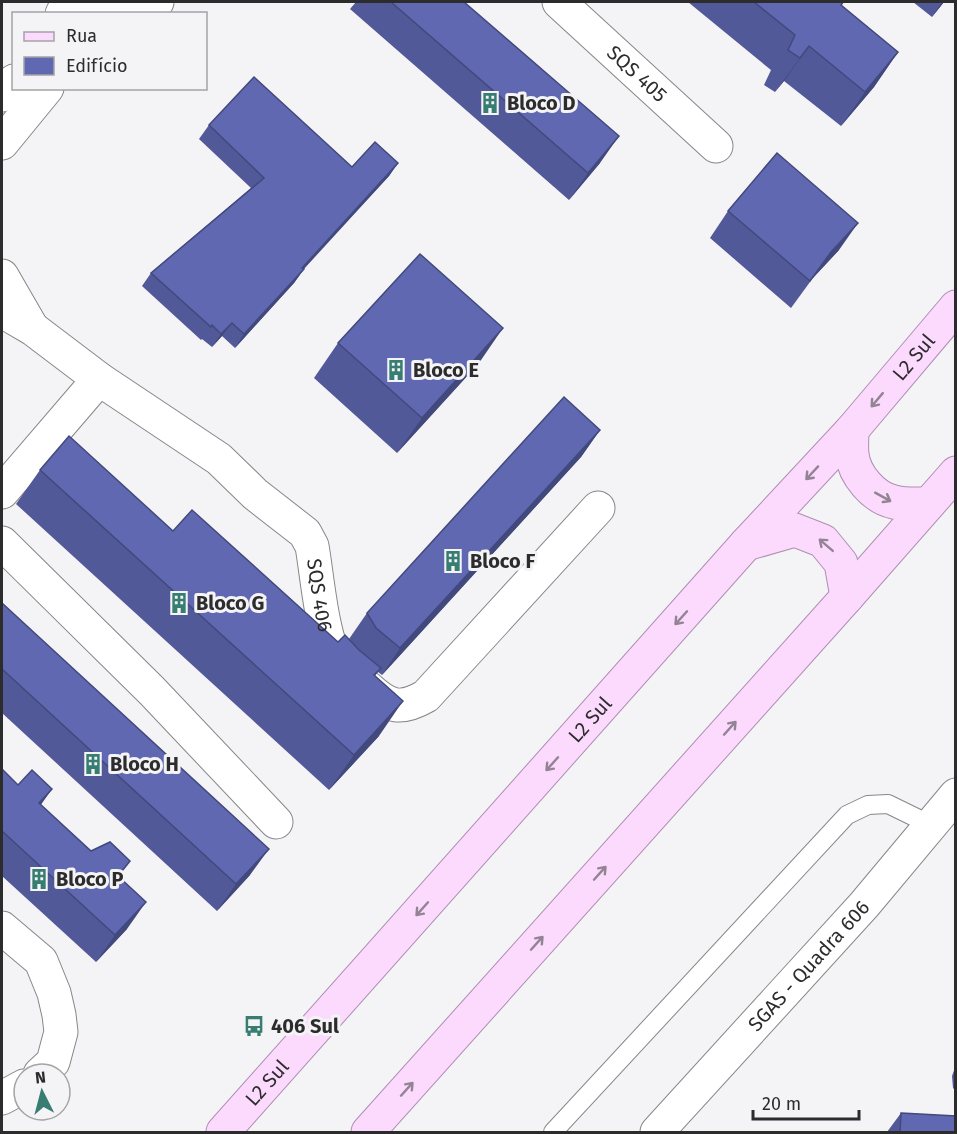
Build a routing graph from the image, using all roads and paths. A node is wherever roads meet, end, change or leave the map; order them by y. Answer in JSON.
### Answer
{"nodes":[{"id":1,"x":93,"y":2,"type":"edge"},
{"id":2,"x":157,"y":2,"type":"edge"},
{"id":3,"x":559,"y":2,"type":"edge"},
{"id":4,"x":113,"y":12,"type":"edge"},
{"id":5,"x":136,"y":12,"type":"edge"},
{"id":6,"x":12,"y":83,"type":"edge"},
{"id":7,"x":44,"y":90,"type":"edge"},
{"id":8,"x":2,"y":95,"type":"edge"},
{"id":9,"x":5,"y":130,"type":"edge"},
{"id":10,"x":716,"y":146,"type":"dead end"},
{"id":11,"x":2,"y":276,"type":"edge"},
{"id":12,"x":956,"y":307,"type":"edge"},
{"id":13,"x":2,"y":311,"type":"edge"},
{"id":14,"x":33,"y":329,"type":"junction"},
{"id":15,"x":99,"y":379,"type":"junction"},
{"id":16,"x":852,"y":430,"type":"junction"},
{"id":17,"x":956,"y":473,"type":"edge"},
{"id":18,"x":2,"y":492,"type":"edge"},
{"id":19,"x":928,"y":504,"type":"junction"},
{"id":20,"x":598,"y":508,"type":"dead end"},
{"id":21,"x":2,"y":543,"type":"edge"},
{"id":22,"x":746,"y":544,"type":"junction"},
{"id":23,"x":847,"y":597,"type":"junction"},
{"id":24,"x":956,"y":795,"type":"edge"},
{"id":25,"x":276,"y":822,"type":"dead end"},
{"id":26,"x":931,"y":825,"type":"junction"},
{"id":27,"x":2,"y":928,"type":"edge"},
{"id":28,"x":53,"y":1062,"type":"edge"},
{"id":29,"x":223,"y":1132,"type":"edge"},
{"id":30,"x":368,"y":1132,"type":"edge"},
{"id":31,"x":553,"y":1132,"type":"edge"},
{"id":32,"x":657,"y":1132,"type":"edge"}],
"edges":[{"from":1,"to":4,"type":"street"},
{"from":2,"to":5,"type":"street"},
{"from":3,"to":10,"type":"street","name":"SQS 405"},
{"from":6,"to":8,"type":"street"},
{"from":7,"to":9,"type":"street"},
{"from":11,"to":14,"type":"street","name":"SQS 406"},
{"from":12,"to":16,"type":"main road","name":"L2 Sul","one_way":true},
{"from":13,"to":14,"type":"street","name":"SQS 406"},
{"from":14,"to":15,"type":"street","name":"SQS 406"},
{"from":15,"to":18,"type":"street"},
{"from":15,"to":20,"type":"street","name":"SQS 406"},
{"from":16,"to":19,"type":"main road","one_way":true},
{"from":16,"to":22,"type":"main road","name":"L2 Sul","one_way":true},
{"from":17,"to":19,"type":"main road"},
{"from":19,"to":23,"type":"main road"},
{"from":21,"to":25,"type":"street"},
{"from":23,"to":22,"type":"main road","one_way":true},
{"from":22,"to":29,"type":"main road","name":"L2 Sul","one_way":true},
{"from":30,"to":23,"type":"main road","one_way":true},
{"from":24,"to":26,"type":"street","name":"SGAS - Quadra 606"},
{"from":26,"to":31,"type":"lane"},
{"from":26,"to":32,"type":"street","name":"SGAS - Quadra 606"},
{"from":27,"to":28,"type":"street"}]}
